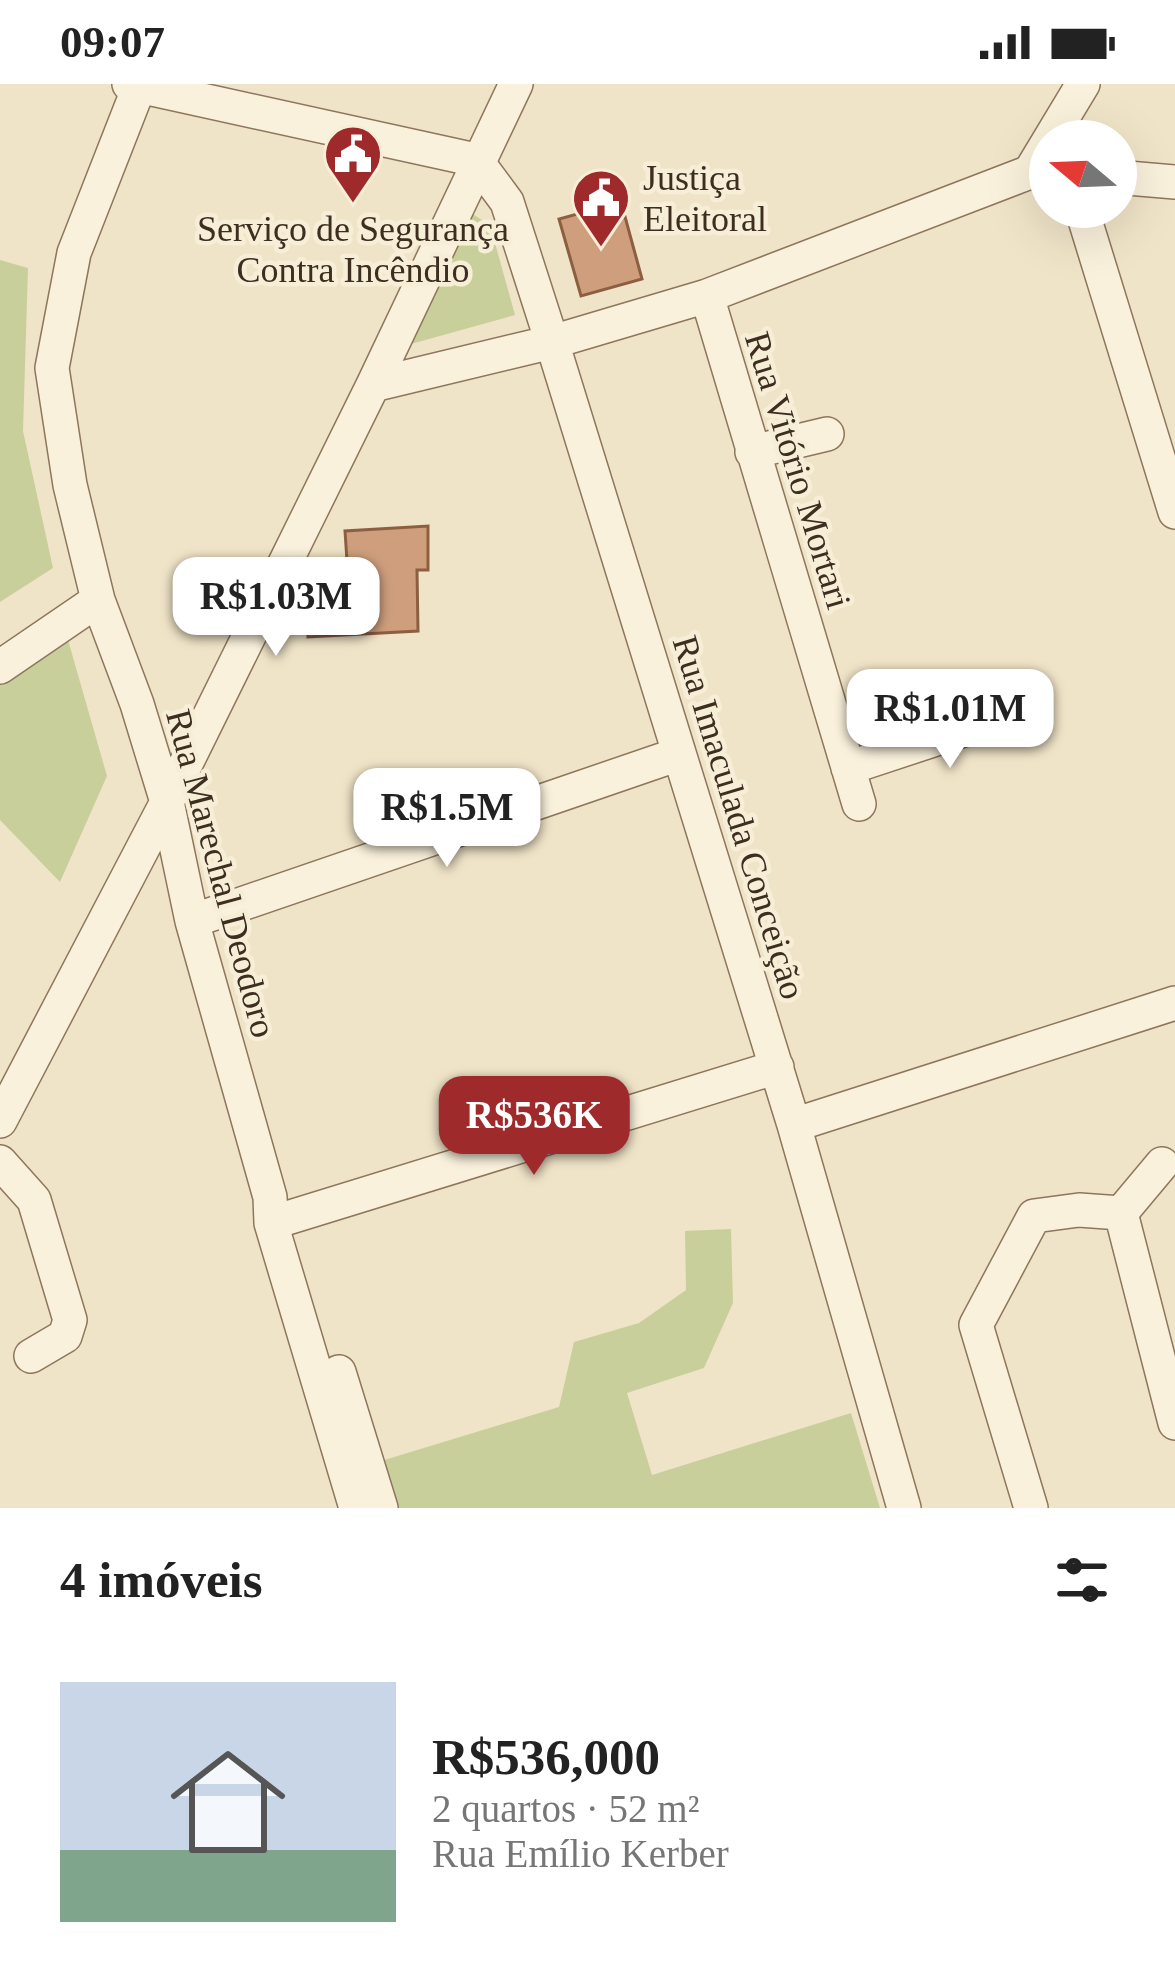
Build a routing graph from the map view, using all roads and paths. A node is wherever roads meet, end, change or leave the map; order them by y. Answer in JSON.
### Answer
{"nodes":[{"id":1,"x":516,"y":84,"type":"edge"},
{"id":2,"x":1083,"y":84,"type":"edge"},
{"id":3,"x":134,"y":85,"type":"edge"},
{"id":4,"x":1065,"y":120,"type":"edge"},
{"id":5,"x":476,"y":160,"type":"junction"},
{"id":6,"x":1029,"y":176,"type":"edge"},
{"id":7,"x":1137,"y":179,"type":"edge"},
{"id":8,"x":1175,"y":182,"type":"edge"},
{"id":9,"x":1087,"y":228,"type":"edge"},
{"id":10,"x":707,"y":296,"type":"junction"},
{"id":11,"x":552,"y":342,"type":"junction"},
{"id":12,"x":373,"y":385,"type":"junction"},
{"id":13,"x":827,"y":434,"type":"dead end"},
{"id":14,"x":752,"y":452,"type":"junction"},
{"id":15,"x":1175,"y":512,"type":"edge"},
{"id":16,"x":98,"y":600,"type":"junction"},
{"id":17,"x":0,"y":667,"type":"edge"},
{"id":18,"x":1030,"y":708,"type":"dead end"},
{"id":19,"x":680,"y":754,"type":"junction"},
{"id":20,"x":848,"y":767,"type":"junction"},
{"id":21,"x":167,"y":802,"type":"junction"},
{"id":22,"x":859,"y":804,"type":"dead end"},
{"id":23,"x":192,"y":921,"type":"junction"},
{"id":24,"x":1175,"y":1003,"type":"edge"},
{"id":25,"x":777,"y":1067,"type":"junction"},
{"id":26,"x":0,"y":1121,"type":"edge"},
{"id":27,"x":794,"y":1125,"type":"junction"},
{"id":28,"x":0,"y":1162,"type":"edge"},
{"id":29,"x":1162,"y":1164,"type":"dead end"},
{"id":30,"x":278,"y":1212,"type":"junction"},
{"id":31,"x":1121,"y":1213,"type":"junction"},
{"id":32,"x":32,"y":1356,"type":"dead end"},
{"id":33,"x":1175,"y":1423,"type":"edge"},
{"id":34,"x":356,"y":1508,"type":"edge"},
{"id":35,"x":381,"y":1508,"type":"edge"},
{"id":36,"x":904,"y":1508,"type":"edge"},
{"id":37,"x":1031,"y":1508,"type":"edge"}],
"edges":[{"from":1,"to":5,"type":"street"},
{"from":2,"to":4,"type":"street"},
{"from":3,"to":5,"type":"street"},
{"from":3,"to":16,"type":"street","name":"Rua Marechal Deodoro"},
{"from":5,"to":11,"type":"street","name":"Rua Imaculada Conceição"},
{"from":5,"to":12,"type":"street"},
{"from":6,"to":10,"type":"street"},
{"from":7,"to":8,"type":"street"},
{"from":9,"to":15,"type":"street"},
{"from":10,"to":11,"type":"street"},
{"from":10,"to":14,"type":"street","name":"Rua Vitório Mortari"},
{"from":11,"to":12,"type":"street"},
{"from":11,"to":19,"type":"street","name":"Rua Imaculada Conceição"},
{"from":12,"to":21,"type":"street"},
{"from":13,"to":14,"type":"street"},
{"from":14,"to":20,"type":"street","name":"Rua Vitório Mortari"},
{"from":16,"to":17,"type":"street"},
{"from":16,"to":21,"type":"street","name":"Rua Marechal Deodoro"},
{"from":18,"to":20,"type":"street"},
{"from":19,"to":23,"type":"street"},
{"from":19,"to":25,"type":"street","name":"Rua Imaculada Conceição"},
{"from":20,"to":22,"type":"street","name":"Rua Vitório Mortari"},
{"from":21,"to":23,"type":"street","name":"Rua Marechal Deodoro"},
{"from":21,"to":26,"type":"street"},
{"from":23,"to":30,"type":"street","name":"Rua Marechal Deodoro"},
{"from":24,"to":27,"type":"street"},
{"from":25,"to":27,"type":"street","name":"Rua Imaculada Conceição"},
{"from":25,"to":30,"type":"street"},
{"from":27,"to":36,"type":"street","name":"Rua Imaculada Conceição"},
{"from":28,"to":32,"type":"street"},
{"from":29,"to":31,"type":"street"},
{"from":30,"to":34,"type":"street","name":"Rua Marechal Deodoro"},
{"from":30,"to":35,"type":"street","name":"Rua Marechal Deodoro"},
{"from":31,"to":33,"type":"street"},
{"from":31,"to":37,"type":"street"}]}
